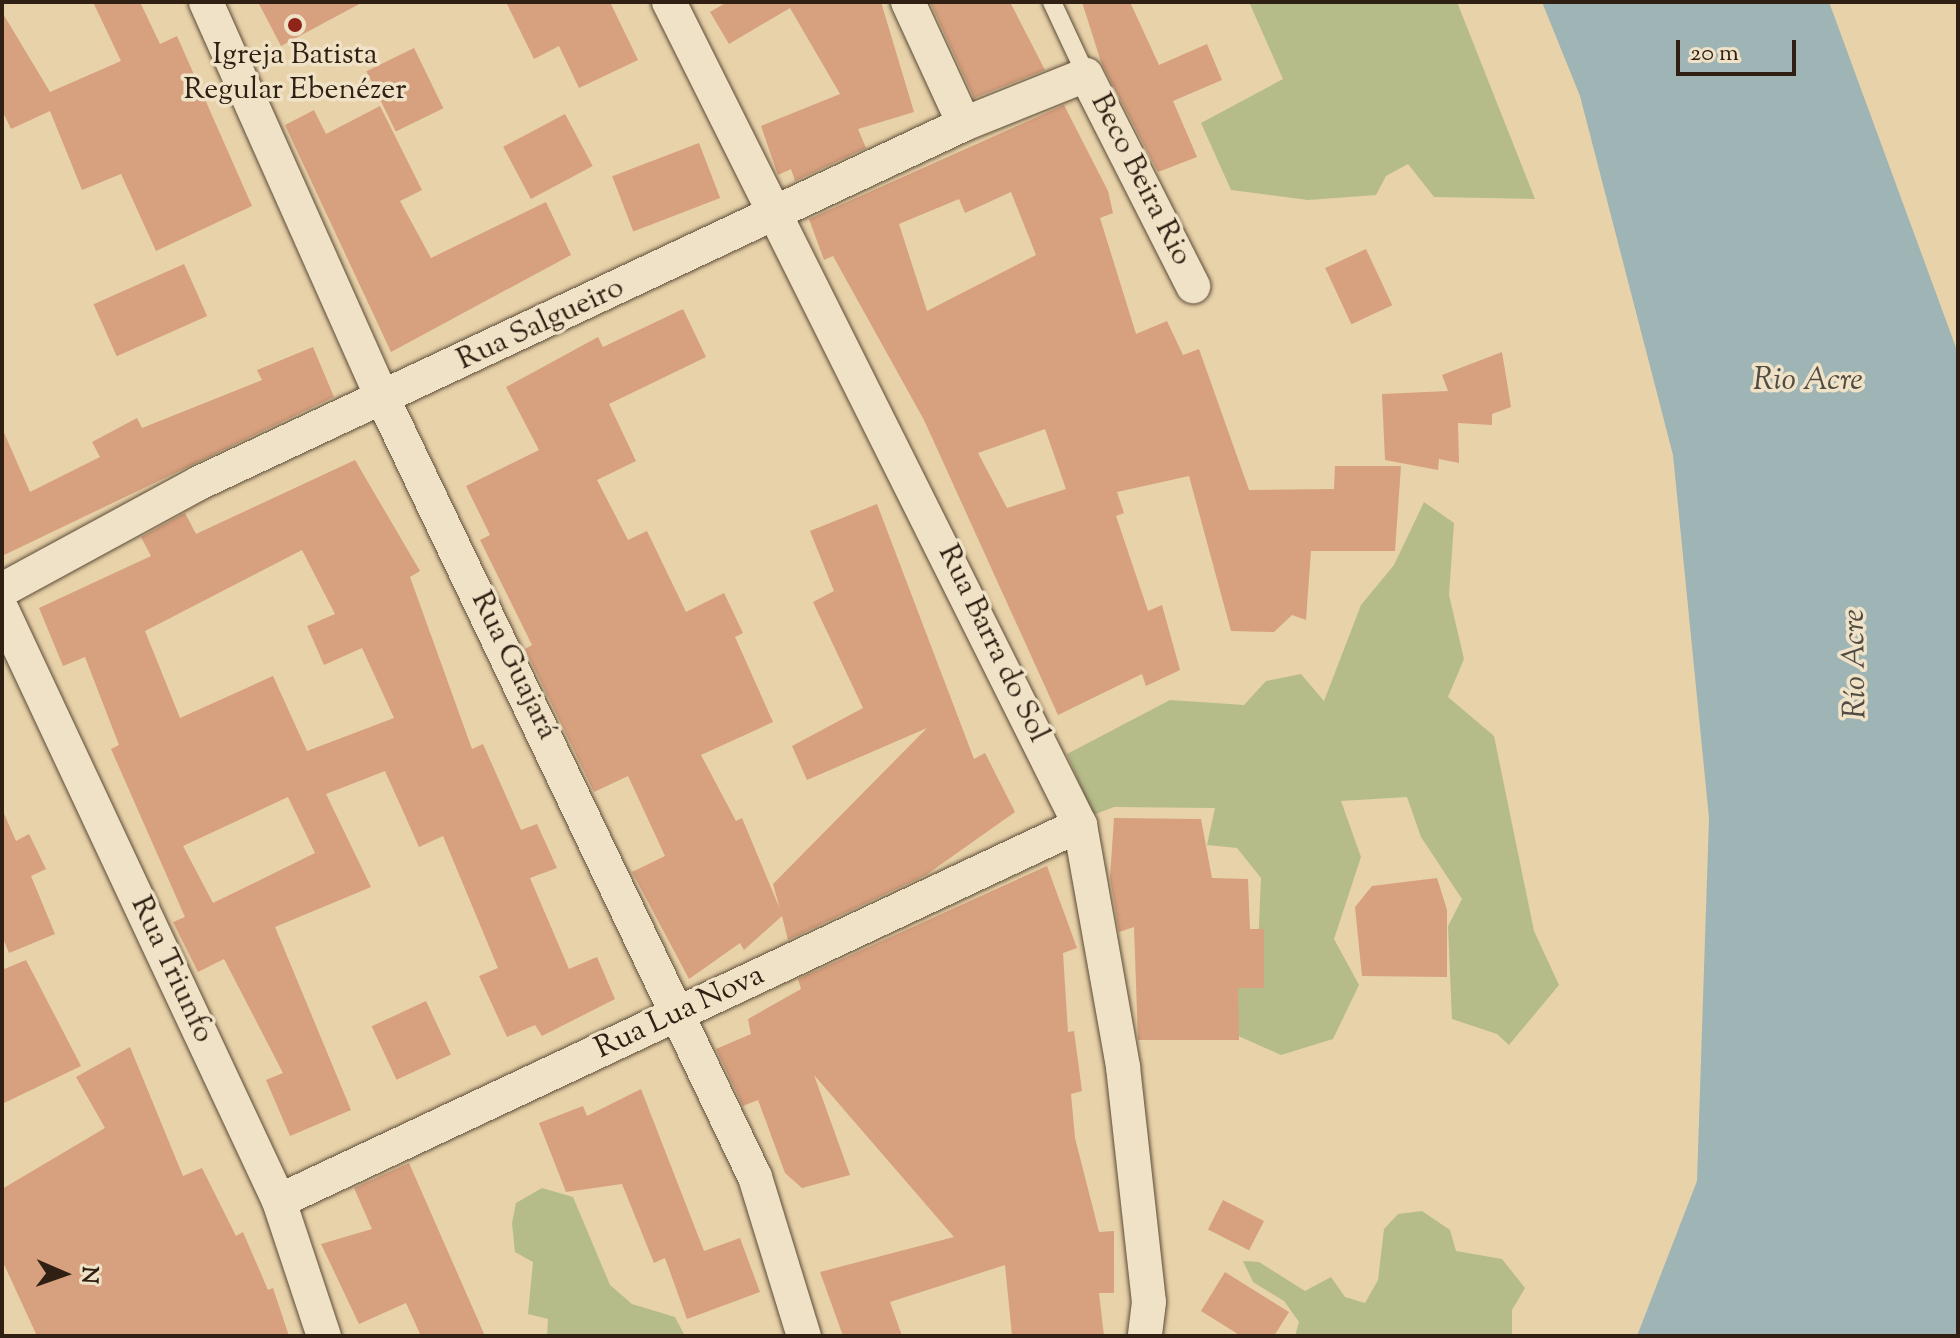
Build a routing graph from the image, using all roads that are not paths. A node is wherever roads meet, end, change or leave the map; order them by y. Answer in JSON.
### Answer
{"nodes":[{"id":1,"x":206,"y":2,"type":"edge"},
{"id":2,"x":669,"y":2,"type":"edge"},
{"id":3,"x":908,"y":2,"type":"edge"},
{"id":4,"x":1052,"y":2,"type":"edge"},
{"id":5,"x":1086,"y":75,"type":"junction"},
{"id":6,"x":964,"y":124,"type":"junction"},
{"id":7,"x":772,"y":217,"type":"junction"},
{"id":8,"x":1193,"y":286,"type":"dead end"},
{"id":9,"x":383,"y":399,"type":"junction"},
{"id":10,"x":2,"y":590,"type":"edge"},
{"id":11,"x":2,"y":610,"type":"edge"},
{"id":12,"x":1080,"y":825,"type":"junction"},
{"id":13,"x":681,"y":1013,"type":"junction"},
{"id":14,"x":279,"y":1201,"type":"junction"},
{"id":15,"x":324,"y":1336,"type":"edge"},
{"id":16,"x":804,"y":1336,"type":"edge"},
{"id":17,"x":1145,"y":1336,"type":"edge"}],
"edges":[{"from":1,"to":9,"type":"street","name":"Rua Guajará"},
{"from":2,"to":7,"type":"street","name":"Rua Barra do Sol"},
{"from":3,"to":6,"type":"street"},
{"from":4,"to":5,"type":"lane"},
{"from":5,"to":6,"type":"street","name":"Rua Salgueiro"},
{"from":5,"to":8,"type":"street","name":"Beco Beira Rio"},
{"from":6,"to":7,"type":"street","name":"Rua Salgueiro"},
{"from":7,"to":9,"type":"street","name":"Rua Salgueiro"},
{"from":7,"to":12,"type":"street","name":"Rua Barra do Sol"},
{"from":9,"to":10,"type":"street","name":"Rua Salgueiro"},
{"from":9,"to":13,"type":"street","name":"Rua Guajará"},
{"from":11,"to":14,"type":"street","name":"Rua Triunfo"},
{"from":12,"to":13,"type":"street","name":"Rua Lua Nova"},
{"from":12,"to":17,"type":"street","name":"Rua Barra do Sol"},
{"from":13,"to":14,"type":"street","name":"Rua Lua Nova"},
{"from":13,"to":16,"type":"street","name":"Rua Guajará"},
{"from":14,"to":15,"type":"street","name":"Rua Triunfo"}]}
